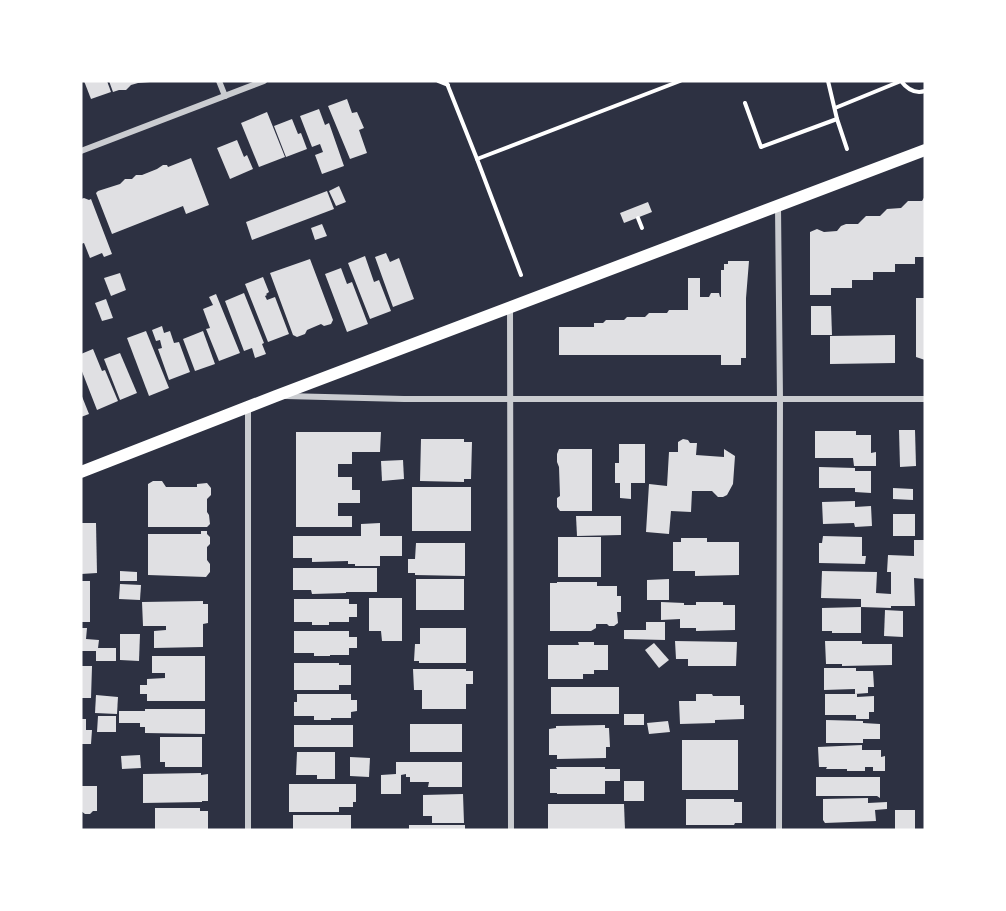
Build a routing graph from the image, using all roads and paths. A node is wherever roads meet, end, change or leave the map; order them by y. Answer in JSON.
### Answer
{"nodes":[{"id":1,"x":219,"y":81,"type":"edge"},
{"id":2,"x":264,"y":81,"type":"edge"},
{"id":3,"x":438,"y":81,"type":"edge"},
{"id":4,"x":680,"y":81,"type":"edge"},
{"id":5,"x":828,"y":81,"type":"edge"},
{"id":6,"x":901,"y":81,"type":"edge"},
{"id":7,"x":447,"y":83,"type":"edge"},
{"id":8,"x":925,"y":91,"type":"edge"},
{"id":9,"x":225,"y":96,"type":"junction"},
{"id":10,"x":745,"y":103,"type":"dead end"},
{"id":11,"x":835,"y":108,"type":"junction"},
{"id":12,"x":837,"y":119,"type":"junction"},
{"id":13,"x":847,"y":149,"type":"dead end"},
{"id":14,"x":925,"y":150,"type":"edge"},
{"id":15,"x":81,"y":151,"type":"edge"},
{"id":16,"x":477,"y":159,"type":"junction"},
{"id":17,"x":778,"y":205,"type":"junction"},
{"id":18,"x":638,"y":218,"type":"dead end"},
{"id":19,"x":642,"y":228,"type":"dead end"},
{"id":20,"x":521,"y":275,"type":"dead end"},
{"id":21,"x":510,"y":306,"type":"junction"},
{"id":22,"x":276,"y":396,"type":"junction"},
{"id":23,"x":510,"y":399,"type":"junction"},
{"id":24,"x":780,"y":399,"type":"junction"},
{"id":25,"x":925,"y":399,"type":"edge"},
{"id":26,"x":248,"y":407,"type":"junction"},
{"id":27,"x":81,"y":472,"type":"edge"},
{"id":28,"x":248,"y":830,"type":"edge"},
{"id":29,"x":511,"y":830,"type":"edge"},
{"id":30,"x":779,"y":830,"type":"edge"}],
"edges":[{"from":1,"to":9,"type":"street"},
{"from":2,"to":9,"type":"street"},
{"from":3,"to":7,"type":"path"},
{"from":4,"to":16,"type":"path"},
{"from":5,"to":11,"type":"path"},
{"from":6,"to":8,"type":"path"},
{"from":6,"to":11,"type":"path"},
{"from":7,"to":16,"type":"path"},
{"from":9,"to":15,"type":"street"},
{"from":10,"to":12,"type":"path"},
{"from":11,"to":12,"type":"path"},
{"from":12,"to":13,"type":"path"},
{"from":14,"to":17,"type":"main road"},
{"from":16,"to":20,"type":"path"},
{"from":17,"to":21,"type":"main road"},
{"from":17,"to":24,"type":"street"},
{"from":18,"to":19,"type":"path"},
{"from":21,"to":22,"type":"main road"},
{"from":21,"to":23,"type":"street"},
{"from":22,"to":23,"type":"street"},
{"from":22,"to":26,"type":"main road"},
{"from":23,"to":24,"type":"street"},
{"from":23,"to":29,"type":"street"},
{"from":24,"to":25,"type":"street"},
{"from":24,"to":30,"type":"street"},
{"from":26,"to":27,"type":"main road"},
{"from":26,"to":28,"type":"street"}]}
